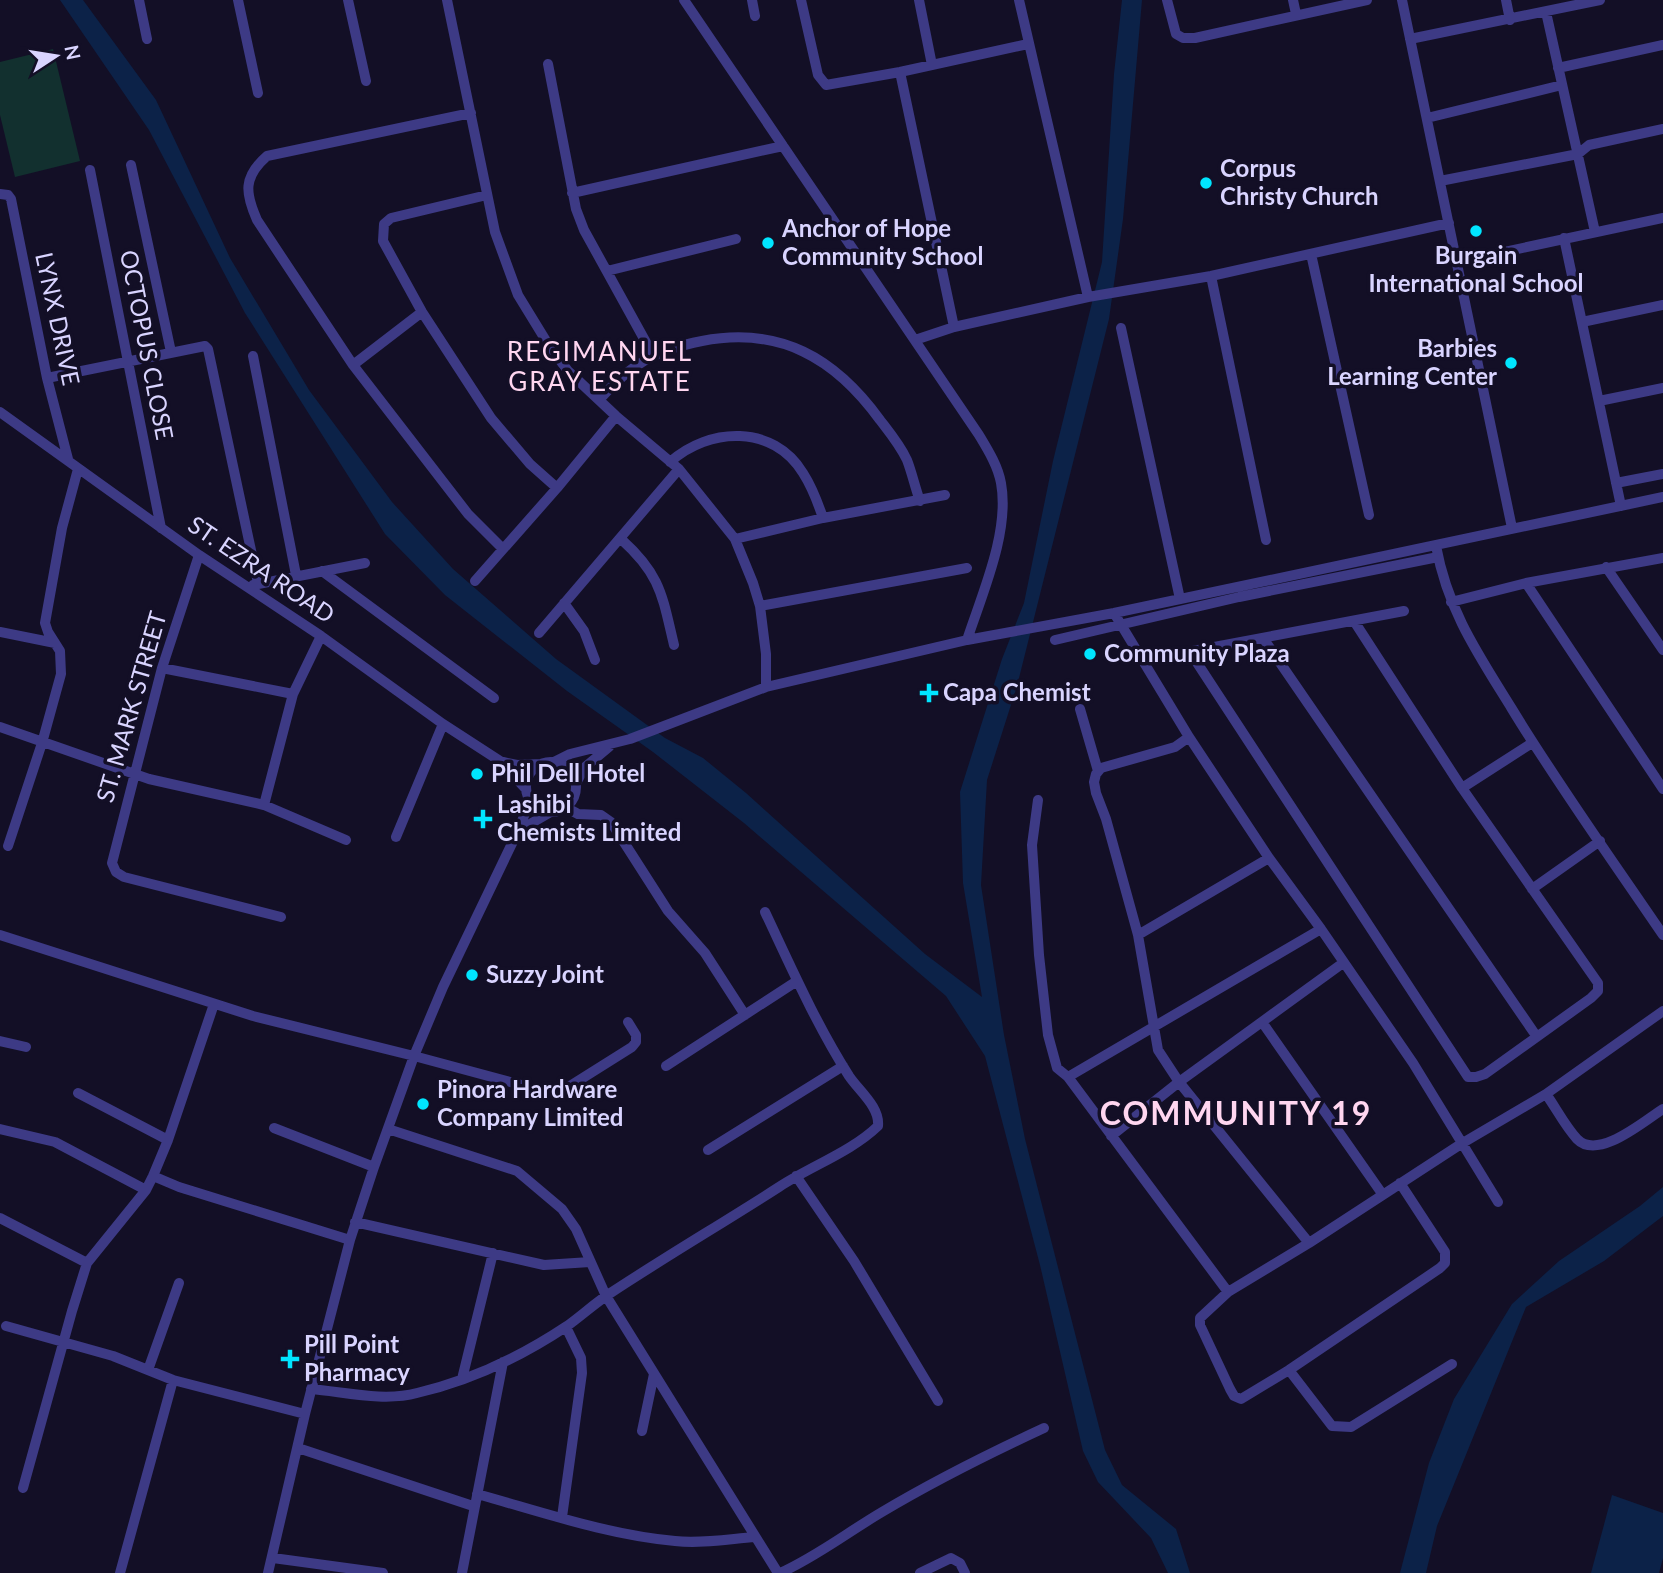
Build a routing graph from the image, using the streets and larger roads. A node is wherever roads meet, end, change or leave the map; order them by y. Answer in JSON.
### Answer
{"nodes":[{"id":1,"x":139,"y":0,"type":"edge"},
{"id":2,"x":239,"y":0,"type":"edge"},
{"id":3,"x":348,"y":0,"type":"edge"},
{"id":4,"x":447,"y":0,"type":"edge"},
{"id":5,"x":684,"y":0,"type":"edge"},
{"id":6,"x":752,"y":0,"type":"edge"},
{"id":7,"x":801,"y":0,"type":"edge"},
{"id":8,"x":919,"y":0,"type":"edge"},
{"id":9,"x":1019,"y":0,"type":"edge"},
{"id":10,"x":1167,"y":0,"type":"edge"},
{"id":11,"x":1293,"y":0,"type":"edge"},
{"id":12,"x":1367,"y":0,"type":"edge"},
{"id":13,"x":1402,"y":0,"type":"edge"},
{"id":14,"x":1506,"y":0,"type":"edge"},
{"id":15,"x":1600,"y":0,"type":"edge"},
{"id":16,"x":1546,"y":12,"type":"junction"},
{"id":17,"x":1296,"y":15,"type":"junction"},
{"id":18,"x":755,"y":16,"type":"dead end"},
{"id":19,"x":1510,"y":20,"type":"junction"},
{"id":20,"x":147,"y":38,"type":"dead end"},
{"id":21,"x":1410,"y":39,"type":"junction"},
{"id":22,"x":1028,"y":44,"type":"junction"},
{"id":23,"x":1663,"y":45,"type":"edge"},
{"id":24,"x":548,"y":64,"type":"dead end"},
{"id":25,"x":932,"y":65,"type":"junction"},
{"id":26,"x":1558,"y":68,"type":"junction"},
{"id":27,"x":900,"y":72,"type":"junction"},
{"id":28,"x":366,"y":80,"type":"dead end"},
{"id":29,"x":1562,"y":85,"type":"junction"},
{"id":30,"x":258,"y":93,"type":"dead end"},
{"id":31,"x":471,"y":113,"type":"junction"},
{"id":32,"x":1427,"y":118,"type":"junction"},
{"id":33,"x":1663,"y":129,"type":"edge"},
{"id":34,"x":783,"y":146,"type":"junction"},
{"id":35,"x":1578,"y":154,"type":"junction"},
{"id":36,"x":131,"y":165,"type":"dead end"},
{"id":37,"x":90,"y":170,"type":"dead end"},
{"id":38,"x":1440,"y":181,"type":"junction"},
{"id":39,"x":572,"y":192,"type":"junction"},
{"id":40,"x":0,"y":194,"type":"edge"},
{"id":41,"x":487,"y":195,"type":"junction"},
{"id":42,"x":1663,"y":218,"type":"edge"},
{"id":43,"x":1449,"y":223,"type":"junction"},
{"id":44,"x":1595,"y":232,"type":"junction"},
{"id":45,"x":1564,"y":238,"type":"junction"},
{"id":46,"x":736,"y":239,"type":"dead end"},
{"id":47,"x":1311,"y":254,"type":"junction"},
{"id":48,"x":1457,"y":262,"type":"junction"},
{"id":49,"x":607,"y":271,"type":"junction"},
{"id":50,"x":1211,"y":276,"type":"junction"},
{"id":51,"x":1089,"y":297,"type":"junction"},
{"id":52,"x":1663,"y":304,"type":"edge"},
{"id":53,"x":422,"y":312,"type":"junction"},
{"id":54,"x":1582,"y":322,"type":"junction"},
{"id":55,"x":954,"y":327,"type":"junction"},
{"id":56,"x":1121,"y":328,"type":"dead end"},
{"id":57,"x":915,"y":340,"type":"junction"},
{"id":58,"x":171,"y":352,"type":"junction"},
{"id":59,"x":653,"y":355,"type":"junction"},
{"id":60,"x":253,"y":356,"type":"dead end"},
{"id":61,"x":128,"y":361,"type":"junction"},
{"id":62,"x":353,"y":365,"type":"junction"},
{"id":63,"x":47,"y":378,"type":"junction"},
{"id":64,"x":1663,"y":388,"type":"edge"},
{"id":65,"x":599,"y":400,"type":"junction"},
{"id":66,"x":1598,"y":401,"type":"junction"},
{"id":67,"x":1,"y":415,"type":"edge"},
{"id":68,"x":616,"y":416,"type":"junction"},
{"id":69,"x":68,"y":459,"type":"junction"},
{"id":70,"x":674,"y":466,"type":"junction"},
{"id":71,"x":78,"y":469,"type":"junction"},
{"id":72,"x":1663,"y":474,"type":"edge"},
{"id":73,"x":1616,"y":483,"type":"junction"},
{"id":74,"x":557,"y":488,"type":"junction"},
{"id":75,"x":945,"y":495,"type":"dead end"},
{"id":76,"x":1663,"y":496,"type":"edge"},
{"id":77,"x":920,"y":501,"type":"junction"},
{"id":78,"x":1621,"y":506,"type":"junction"},
{"id":79,"x":1369,"y":515,"type":"dead end"},
{"id":80,"x":823,"y":518,"type":"junction"},
{"id":81,"x":161,"y":528,"type":"junction"},
{"id":82,"x":1513,"y":528,"type":"junction"},
{"id":83,"x":621,"y":539,"type":"junction"},
{"id":84,"x":735,"y":539,"type":"junction"},
{"id":85,"x":1266,"y":540,"type":"dead end"},
{"id":86,"x":503,"y":549,"type":"junction"},
{"id":87,"x":1437,"y":551,"type":"junction"},
{"id":88,"x":199,"y":555,"type":"junction"},
{"id":89,"x":1663,"y":558,"type":"edge"},
{"id":90,"x":365,"y":563,"type":"dead end"},
{"id":91,"x":1606,"y":567,"type":"junction"},
{"id":92,"x":967,"y":568,"type":"dead end"},
{"id":93,"x":322,"y":571,"type":"junction"},
{"id":94,"x":296,"y":575,"type":"junction"},
{"id":95,"x":475,"y":581,"type":"dead end"},
{"id":96,"x":1526,"y":583,"type":"junction"},
{"id":97,"x":253,"y":585,"type":"junction"},
{"id":98,"x":1180,"y":599,"type":"junction"},
{"id":99,"x":564,"y":603,"type":"junction"},
{"id":100,"x":1451,"y":603,"type":"junction"},
{"id":101,"x":760,"y":606,"type":"junction"},
{"id":102,"x":1404,"y":611,"type":"dead end"},
{"id":103,"x":1114,"y":613,"type":"junction"},
{"id":104,"x":1354,"y":621,"type":"junction"},
{"id":105,"x":1121,"y":625,"type":"junction"},
{"id":106,"x":0,"y":632,"type":"edge"},
{"id":107,"x":539,"y":633,"type":"dead end"},
{"id":108,"x":321,"y":636,"type":"junction"},
{"id":109,"x":1263,"y":638,"type":"junction"},
{"id":110,"x":967,"y":640,"type":"junction"},
{"id":111,"x":1055,"y":640,"type":"dead end"},
{"id":112,"x":55,"y":643,"type":"junction"},
{"id":113,"x":674,"y":645,"type":"dead end"},
{"id":114,"x":1663,"y":650,"type":"edge"},
{"id":115,"x":1190,"y":652,"type":"junction"},
{"id":116,"x":1161,"y":657,"type":"dead end"},
{"id":117,"x":595,"y":660,"type":"dead end"},
{"id":118,"x":162,"y":667,"type":"junction"},
{"id":119,"x":766,"y":687,"type":"junction"},
{"id":120,"x":293,"y":694,"type":"junction"},
{"id":121,"x":494,"y":698,"type":"dead end"},
{"id":122,"x":1080,"y":709,"type":"dead end"},
{"id":123,"x":443,"y":724,"type":"junction"},
{"id":124,"x":0,"y":727,"type":"edge"},
{"id":125,"x":1189,"y":737,"type":"junction"},
{"id":126,"x":42,"y":743,"type":"junction"},
{"id":127,"x":1532,"y":743,"type":"junction"},
{"id":128,"x":611,"y":745,"type":"junction"},
{"id":129,"x":500,"y":761,"type":"junction"},
{"id":130,"x":554,"y":762,"type":"junction"},
{"id":131,"x":541,"y":764,"type":"junction"},
{"id":132,"x":1098,"y":771,"type":"junction"},
{"id":133,"x":133,"y":774,"type":"junction"},
{"id":134,"x":576,"y":783,"type":"junction"},
{"id":135,"x":1462,"y":788,"type":"junction"},
{"id":136,"x":526,"y":789,"type":"junction"},
{"id":137,"x":1663,"y":789,"type":"edge"},
{"id":138,"x":1038,"y":800,"type":"dead end"},
{"id":139,"x":530,"y":801,"type":"junction"},
{"id":140,"x":264,"y":805,"type":"junction"},
{"id":141,"x":567,"y":808,"type":"junction"},
{"id":142,"x":549,"y":813,"type":"junction"},
{"id":143,"x":519,"y":831,"type":"junction"},
{"id":144,"x":396,"y":837,"type":"dead end"},
{"id":145,"x":346,"y":840,"type":"dead end"},
{"id":146,"x":1600,"y":841,"type":"junction"},
{"id":147,"x":8,"y":846,"type":"dead end"},
{"id":148,"x":1269,"y":858,"type":"junction"},
{"id":149,"x":1532,"y":889,"type":"junction"},
{"id":150,"x":765,"y":912,"type":"dead end"},
{"id":151,"x":281,"y":918,"type":"dead end"},
{"id":152,"x":1321,"y":929,"type":"junction"},
{"id":153,"x":0,"y":934,"type":"edge"},
{"id":154,"x":1138,"y":935,"type":"junction"},
{"id":155,"x":1663,"y":935,"type":"edge"},
{"id":156,"x":1343,"y":963,"type":"junction"},
{"id":157,"x":797,"y":981,"type":"junction"},
{"id":158,"x":214,"y":1004,"type":"junction"},
{"id":159,"x":1663,"y":1011,"type":"edge"},
{"id":160,"x":745,"y":1015,"type":"junction"},
{"id":161,"x":628,"y":1022,"type":"dead end"},
{"id":162,"x":1262,"y":1022,"type":"junction"},
{"id":163,"x":1155,"y":1025,"type":"junction"},
{"id":164,"x":1537,"y":1037,"type":"junction"},
{"id":165,"x":0,"y":1041,"type":"edge"},
{"id":166,"x":26,"y":1047,"type":"dead end"},
{"id":167,"x":414,"y":1056,"type":"junction"},
{"id":168,"x":666,"y":1066,"type":"dead end"},
{"id":169,"x":842,"y":1066,"type":"junction"},
{"id":170,"x":1068,"y":1077,"type":"junction"},
{"id":171,"x":1179,"y":1082,"type":"junction"},
{"id":172,"x":78,"y":1093,"type":"dead end"},
{"id":173,"x":1546,"y":1094,"type":"junction"},
{"id":174,"x":1663,"y":1109,"type":"edge"},
{"id":175,"x":274,"y":1128,"type":"dead end"},
{"id":176,"x":0,"y":1129,"type":"edge"},
{"id":177,"x":388,"y":1129,"type":"junction"},
{"id":178,"x":1111,"y":1136,"type":"junction"},
{"id":179,"x":168,"y":1140,"type":"junction"},
{"id":180,"x":1461,"y":1144,"type":"junction"},
{"id":181,"x":708,"y":1150,"type":"dead end"},
{"id":182,"x":374,"y":1167,"type":"junction"},
{"id":183,"x":153,"y":1176,"type":"junction"},
{"id":184,"x":796,"y":1176,"type":"junction"},
{"id":185,"x":1399,"y":1183,"type":"junction"},
{"id":186,"x":146,"y":1190,"type":"junction"},
{"id":187,"x":1383,"y":1195,"type":"junction"},
{"id":188,"x":1498,"y":1202,"type":"dead end"},
{"id":189,"x":0,"y":1218,"type":"edge"},
{"id":190,"x":355,"y":1222,"type":"junction"},
{"id":191,"x":350,"y":1240,"type":"junction"},
{"id":192,"x":1309,"y":1243,"type":"junction"},
{"id":193,"x":493,"y":1253,"type":"junction"},
{"id":194,"x":590,"y":1262,"type":"junction"},
{"id":195,"x":88,"y":1263,"type":"junction"},
{"id":196,"x":179,"y":1283,"type":"dead end"},
{"id":197,"x":1228,"y":1292,"type":"junction"},
{"id":198,"x":606,"y":1296,"type":"junction"},
{"id":199,"x":6,"y":1326,"type":"dead end"},
{"id":200,"x":566,"y":1327,"type":"junction"},
{"id":201,"x":64,"y":1341,"type":"junction"},
{"id":202,"x":503,"y":1362,"type":"junction"},
{"id":203,"x":1452,"y":1364,"type":"dead end"},
{"id":204,"x":148,"y":1370,"type":"junction"},
{"id":205,"x":1289,"y":1370,"type":"junction"},
{"id":206,"x":654,"y":1374,"type":"junction"},
{"id":207,"x":462,"y":1379,"type":"junction"},
{"id":208,"x":173,"y":1380,"type":"junction"},
{"id":209,"x":312,"y":1389,"type":"junction"},
{"id":210,"x":939,"y":1401,"type":"dead end"},
{"id":211,"x":305,"y":1414,"type":"junction"},
{"id":212,"x":1044,"y":1428,"type":"dead end"},
{"id":213,"x":642,"y":1431,"type":"dead end"},
{"id":214,"x":298,"y":1448,"type":"junction"},
{"id":215,"x":23,"y":1488,"type":"dead end"},
{"id":216,"x":477,"y":1494,"type":"junction"},
{"id":217,"x":473,"y":1506,"type":"junction"},
{"id":218,"x":562,"y":1517,"type":"junction"},
{"id":219,"x":755,"y":1537,"type":"junction"},
{"id":220,"x":272,"y":1558,"type":"junction"},
{"id":221,"x":120,"y":1573,"type":"edge"},
{"id":222,"x":268,"y":1573,"type":"edge"},
{"id":223,"x":383,"y":1573,"type":"edge"},
{"id":224,"x":462,"y":1573,"type":"edge"},
{"id":225,"x":779,"y":1573,"type":"edge"},
{"id":226,"x":920,"y":1573,"type":"edge"},
{"id":227,"x":965,"y":1573,"type":"edge"}],
"edges":[{"from":1,"to":20,"type":"street"},
{"from":2,"to":30,"type":"street"},
{"from":3,"to":28,"type":"street"},
{"from":4,"to":31,"type":"street"},
{"from":5,"to":34,"type":"street"},
{"from":6,"to":18,"type":"street"},
{"from":7,"to":27,"type":"street"},
{"from":8,"to":25,"type":"street"},
{"from":9,"to":22,"type":"street"},
{"from":10,"to":17,"type":"street"},
{"from":11,"to":17,"type":"street"},
{"from":12,"to":17,"type":"street"},
{"from":13,"to":21,"type":"street"},
{"from":14,"to":19,"type":"street"},
{"from":15,"to":16,"type":"street"},
{"from":16,"to":19,"type":"street"},
{"from":16,"to":26,"type":"street"},
{"from":19,"to":21,"type":"street"},
{"from":21,"to":32,"type":"street"},
{"from":22,"to":25,"type":"street"},
{"from":22,"to":51,"type":"street"},
{"from":23,"to":26,"type":"street"},
{"from":24,"to":39,"type":"street"},
{"from":25,"to":27,"type":"street"},
{"from":26,"to":29,"type":"street"},
{"from":27,"to":55,"type":"street"},
{"from":29,"to":32,"type":"street"},
{"from":29,"to":35,"type":"street"},
{"from":31,"to":41,"type":"street"},
{"from":31,"to":62,"type":"street"},
{"from":32,"to":38,"type":"street"},
{"from":33,"to":35,"type":"street"},
{"from":34,"to":39,"type":"street"},
{"from":34,"to":57,"type":"street"},
{"from":35,"to":38,"type":"street"},
{"from":35,"to":44,"type":"street"},
{"from":36,"to":58,"type":"street"},
{"from":37,"to":61,"type":"street","name":"OCTOPUS CLOSE"},
{"from":38,"to":43,"type":"street"},
{"from":39,"to":49,"type":"street"},
{"from":40,"to":63,"type":"street","name":"LYNX DRIVE"},
{"from":41,"to":53,"type":"street"},
{"from":41,"to":65,"type":"street"},
{"from":42,"to":44,"type":"street"},
{"from":43,"to":47,"type":"street"},
{"from":43,"to":48,"type":"street"},
{"from":44,"to":45,"type":"street"},
{"from":45,"to":48,"type":"street"},
{"from":45,"to":54,"type":"street"},
{"from":46,"to":49,"type":"street"},
{"from":47,"to":50,"type":"street"},
{"from":47,"to":79,"type":"street"},
{"from":48,"to":82,"type":"street"},
{"from":49,"to":59,"type":"street"},
{"from":50,"to":51,"type":"street"},
{"from":50,"to":85,"type":"street"},
{"from":51,"to":55,"type":"street"},
{"from":52,"to":54,"type":"street"},
{"from":53,"to":62,"type":"street"},
{"from":53,"to":74,"type":"street"},
{"from":54,"to":66,"type":"street"},
{"from":55,"to":57,"type":"street"},
{"from":56,"to":98,"type":"street"},
{"from":57,"to":110,"type":"street"},
{"from":58,"to":61,"type":"street"},
{"from":58,"to":97,"type":"street"},
{"from":59,"to":65,"type":"street"},
{"from":59,"to":77,"type":"street"},
{"from":60,"to":94,"type":"street"},
{"from":61,"to":63,"type":"street"},
{"from":61,"to":81,"type":"street","name":"OCTOPUS CLOSE"},
{"from":62,"to":86,"type":"street"},
{"from":63,"to":69,"type":"street","name":"LYNX DRIVE"},
{"from":64,"to":66,"type":"street"},
{"from":65,"to":68,"type":"street"},
{"from":66,"to":73,"type":"street"},
{"from":67,"to":69,"type":"street","name":"ST. EZRA ROAD"},
{"from":68,"to":70,"type":"street"},
{"from":68,"to":74,"type":"street"},
{"from":69,"to":71,"type":"street","name":"ST. EZRA ROAD"},
{"from":70,"to":80,"type":"street"},
{"from":70,"to":83,"type":"street"},
{"from":70,"to":84,"type":"street"},
{"from":71,"to":81,"type":"street","name":"ST. EZRA ROAD"},
{"from":71,"to":112,"type":"street"},
{"from":72,"to":73,"type":"street"},
{"from":73,"to":78,"type":"street"},
{"from":74,"to":86,"type":"street"},
{"from":75,"to":77,"type":"street"},
{"from":76,"to":78,"type":"street"},
{"from":77,"to":80,"type":"street"},
{"from":78,"to":82,"type":"street"},
{"from":80,"to":84,"type":"street"},
{"from":81,"to":88,"type":"street","name":"ST. EZRA ROAD"},
{"from":82,"to":87,"type":"street"},
{"from":83,"to":99,"type":"street"},
{"from":83,"to":113,"type":"street"},
{"from":84,"to":101,"type":"street"},
{"from":86,"to":95,"type":"street"},
{"from":87,"to":98,"type":"street"},
{"from":87,"to":100,"type":"street"},
{"from":87,"to":105,"type":"street"},
{"from":88,"to":97,"type":"street","name":"ST. EZRA ROAD"},
{"from":88,"to":118,"type":"street","name":"ST. MARK STREET"},
{"from":89,"to":91,"type":"street"},
{"from":90,"to":93,"type":"street"},
{"from":91,"to":96,"type":"street"},
{"from":91,"to":114,"type":"street"},
{"from":92,"to":101,"type":"street"},
{"from":93,"to":94,"type":"street"},
{"from":93,"to":121,"type":"street"},
{"from":94,"to":97,"type":"street"},
{"from":96,"to":100,"type":"street"},
{"from":96,"to":137,"type":"street"},
{"from":97,"to":108,"type":"street","name":"ST. EZRA ROAD"},
{"from":98,"to":103,"type":"street"},
{"from":99,"to":107,"type":"street"},
{"from":99,"to":117,"type":"street"},
{"from":100,"to":127,"type":"street"},
{"from":101,"to":119,"type":"street"},
{"from":102,"to":104,"type":"street"},
{"from":103,"to":105,"type":"street"},
{"from":103,"to":110,"type":"street"},
{"from":104,"to":109,"type":"street"},
{"from":104,"to":135,"type":"street"},
{"from":105,"to":111,"type":"street"},
{"from":105,"to":125,"type":"street"},
{"from":106,"to":112,"type":"street"},
{"from":108,"to":120,"type":"street"},
{"from":108,"to":123,"type":"street","name":"ST. EZRA ROAD"},
{"from":109,"to":115,"type":"street"},
{"from":109,"to":164,"type":"street"},
{"from":110,"to":119,"type":"street"},
{"from":112,"to":126,"type":"street"},
{"from":115,"to":116,"type":"street"},
{"from":115,"to":164,"type":"street"},
{"from":118,"to":120,"type":"street"},
{"from":118,"to":133,"type":"street","name":"ST. MARK STREET"},
{"from":119,"to":128,"type":"street"},
{"from":120,"to":140,"type":"street"},
{"from":122,"to":132,"type":"street"},
{"from":123,"to":129,"type":"street","name":"ST. EZRA ROAD"},
{"from":123,"to":144,"type":"street"},
{"from":124,"to":126,"type":"street"},
{"from":125,"to":132,"type":"street"},
{"from":125,"to":148,"type":"street"},
{"from":126,"to":133,"type":"street"},
{"from":126,"to":147,"type":"street"},
{"from":127,"to":135,"type":"street"},
{"from":127,"to":146,"type":"street"},
{"from":128,"to":130,"type":"street"},
{"from":128,"to":134,"type":"street"},
{"from":129,"to":131,"type":"street"},
{"from":129,"to":136,"type":"street"},
{"from":130,"to":131,"type":"street"},
{"from":130,"to":134,"type":"street"},
{"from":131,"to":136,"type":"street"},
{"from":132,"to":154,"type":"street"},
{"from":133,"to":140,"type":"street"},
{"from":133,"to":151,"type":"street","name":"ST. MARK STREET"},
{"from":134,"to":141,"type":"street"},
{"from":135,"to":149,"type":"street"},
{"from":136,"to":139,"type":"street"},
{"from":138,"to":170,"type":"street"},
{"from":139,"to":142,"type":"street"},
{"from":139,"to":143,"type":"street"},
{"from":140,"to":145,"type":"street"},
{"from":141,"to":142,"type":"street"},
{"from":141,"to":160,"type":"street"},
{"from":142,"to":143,"type":"street"},
{"from":143,"to":167,"type":"street"},
{"from":146,"to":149,"type":"street"},
{"from":146,"to":155,"type":"street"},
{"from":148,"to":152,"type":"street"},
{"from":148,"to":154,"type":"street"},
{"from":149,"to":164,"type":"street"},
{"from":150,"to":157,"type":"street"},
{"from":152,"to":156,"type":"street"},
{"from":152,"to":163,"type":"street"},
{"from":153,"to":158,"type":"street"},
{"from":154,"to":163,"type":"street"},
{"from":156,"to":162,"type":"street"},
{"from":156,"to":180,"type":"street"},
{"from":157,"to":160,"type":"street"},
{"from":157,"to":169,"type":"street"},
{"from":158,"to":167,"type":"street"},
{"from":158,"to":179,"type":"street"},
{"from":159,"to":173,"type":"street"},
{"from":160,"to":168,"type":"street"},
{"from":161,"to":167,"type":"street"},
{"from":162,"to":171,"type":"street"},
{"from":162,"to":187,"type":"street"},
{"from":163,"to":170,"type":"street"},
{"from":163,"to":171,"type":"street"},
{"from":165,"to":166,"type":"street"},
{"from":167,"to":177,"type":"street"},
{"from":169,"to":181,"type":"street"},
{"from":169,"to":184,"type":"street"},
{"from":170,"to":178,"type":"street"},
{"from":171,"to":178,"type":"street"},
{"from":171,"to":192,"type":"street"},
{"from":172,"to":179,"type":"street"},
{"from":173,"to":174,"type":"street"},
{"from":173,"to":180,"type":"street"},
{"from":175,"to":182,"type":"street"},
{"from":176,"to":186,"type":"street"},
{"from":177,"to":182,"type":"street"},
{"from":177,"to":194,"type":"street"},
{"from":178,"to":197,"type":"street"},
{"from":179,"to":183,"type":"street"},
{"from":180,"to":185,"type":"street"},
{"from":180,"to":188,"type":"street"},
{"from":182,"to":190,"type":"street"},
{"from":183,"to":186,"type":"street"},
{"from":183,"to":191,"type":"street"},
{"from":184,"to":198,"type":"street"},
{"from":184,"to":210,"type":"street"},
{"from":185,"to":187,"type":"street"},
{"from":185,"to":205,"type":"street"},
{"from":186,"to":195,"type":"street"},
{"from":187,"to":192,"type":"street"},
{"from":189,"to":195,"type":"street"},
{"from":190,"to":191,"type":"street"},
{"from":190,"to":193,"type":"street"},
{"from":191,"to":209,"type":"street"},
{"from":192,"to":197,"type":"street"},
{"from":193,"to":194,"type":"street"},
{"from":193,"to":207,"type":"street"},
{"from":194,"to":198,"type":"street"},
{"from":195,"to":201,"type":"street"},
{"from":196,"to":204,"type":"street"},
{"from":197,"to":205,"type":"street"},
{"from":198,"to":200,"type":"street"},
{"from":198,"to":206,"type":"street"},
{"from":199,"to":201,"type":"street"},
{"from":200,"to":202,"type":"street"},
{"from":200,"to":218,"type":"street"},
{"from":201,"to":204,"type":"street"},
{"from":201,"to":215,"type":"street"},
{"from":202,"to":207,"type":"street"},
{"from":202,"to":216,"type":"street"},
{"from":203,"to":205,"type":"street"},
{"from":204,"to":208,"type":"street"},
{"from":206,"to":213,"type":"street"},
{"from":206,"to":219,"type":"street"},
{"from":207,"to":209,"type":"street"},
{"from":208,"to":211,"type":"street"},
{"from":208,"to":221,"type":"street"},
{"from":209,"to":211,"type":"street"},
{"from":211,"to":214,"type":"street"},
{"from":212,"to":225,"type":"street"},
{"from":214,"to":217,"type":"street"},
{"from":214,"to":220,"type":"street"},
{"from":216,"to":217,"type":"street"},
{"from":216,"to":218,"type":"street"},
{"from":217,"to":224,"type":"street"},
{"from":218,"to":219,"type":"street"},
{"from":219,"to":225,"type":"street"},
{"from":220,"to":222,"type":"street"},
{"from":220,"to":223,"type":"street"},
{"from":226,"to":227,"type":"street"}]}
